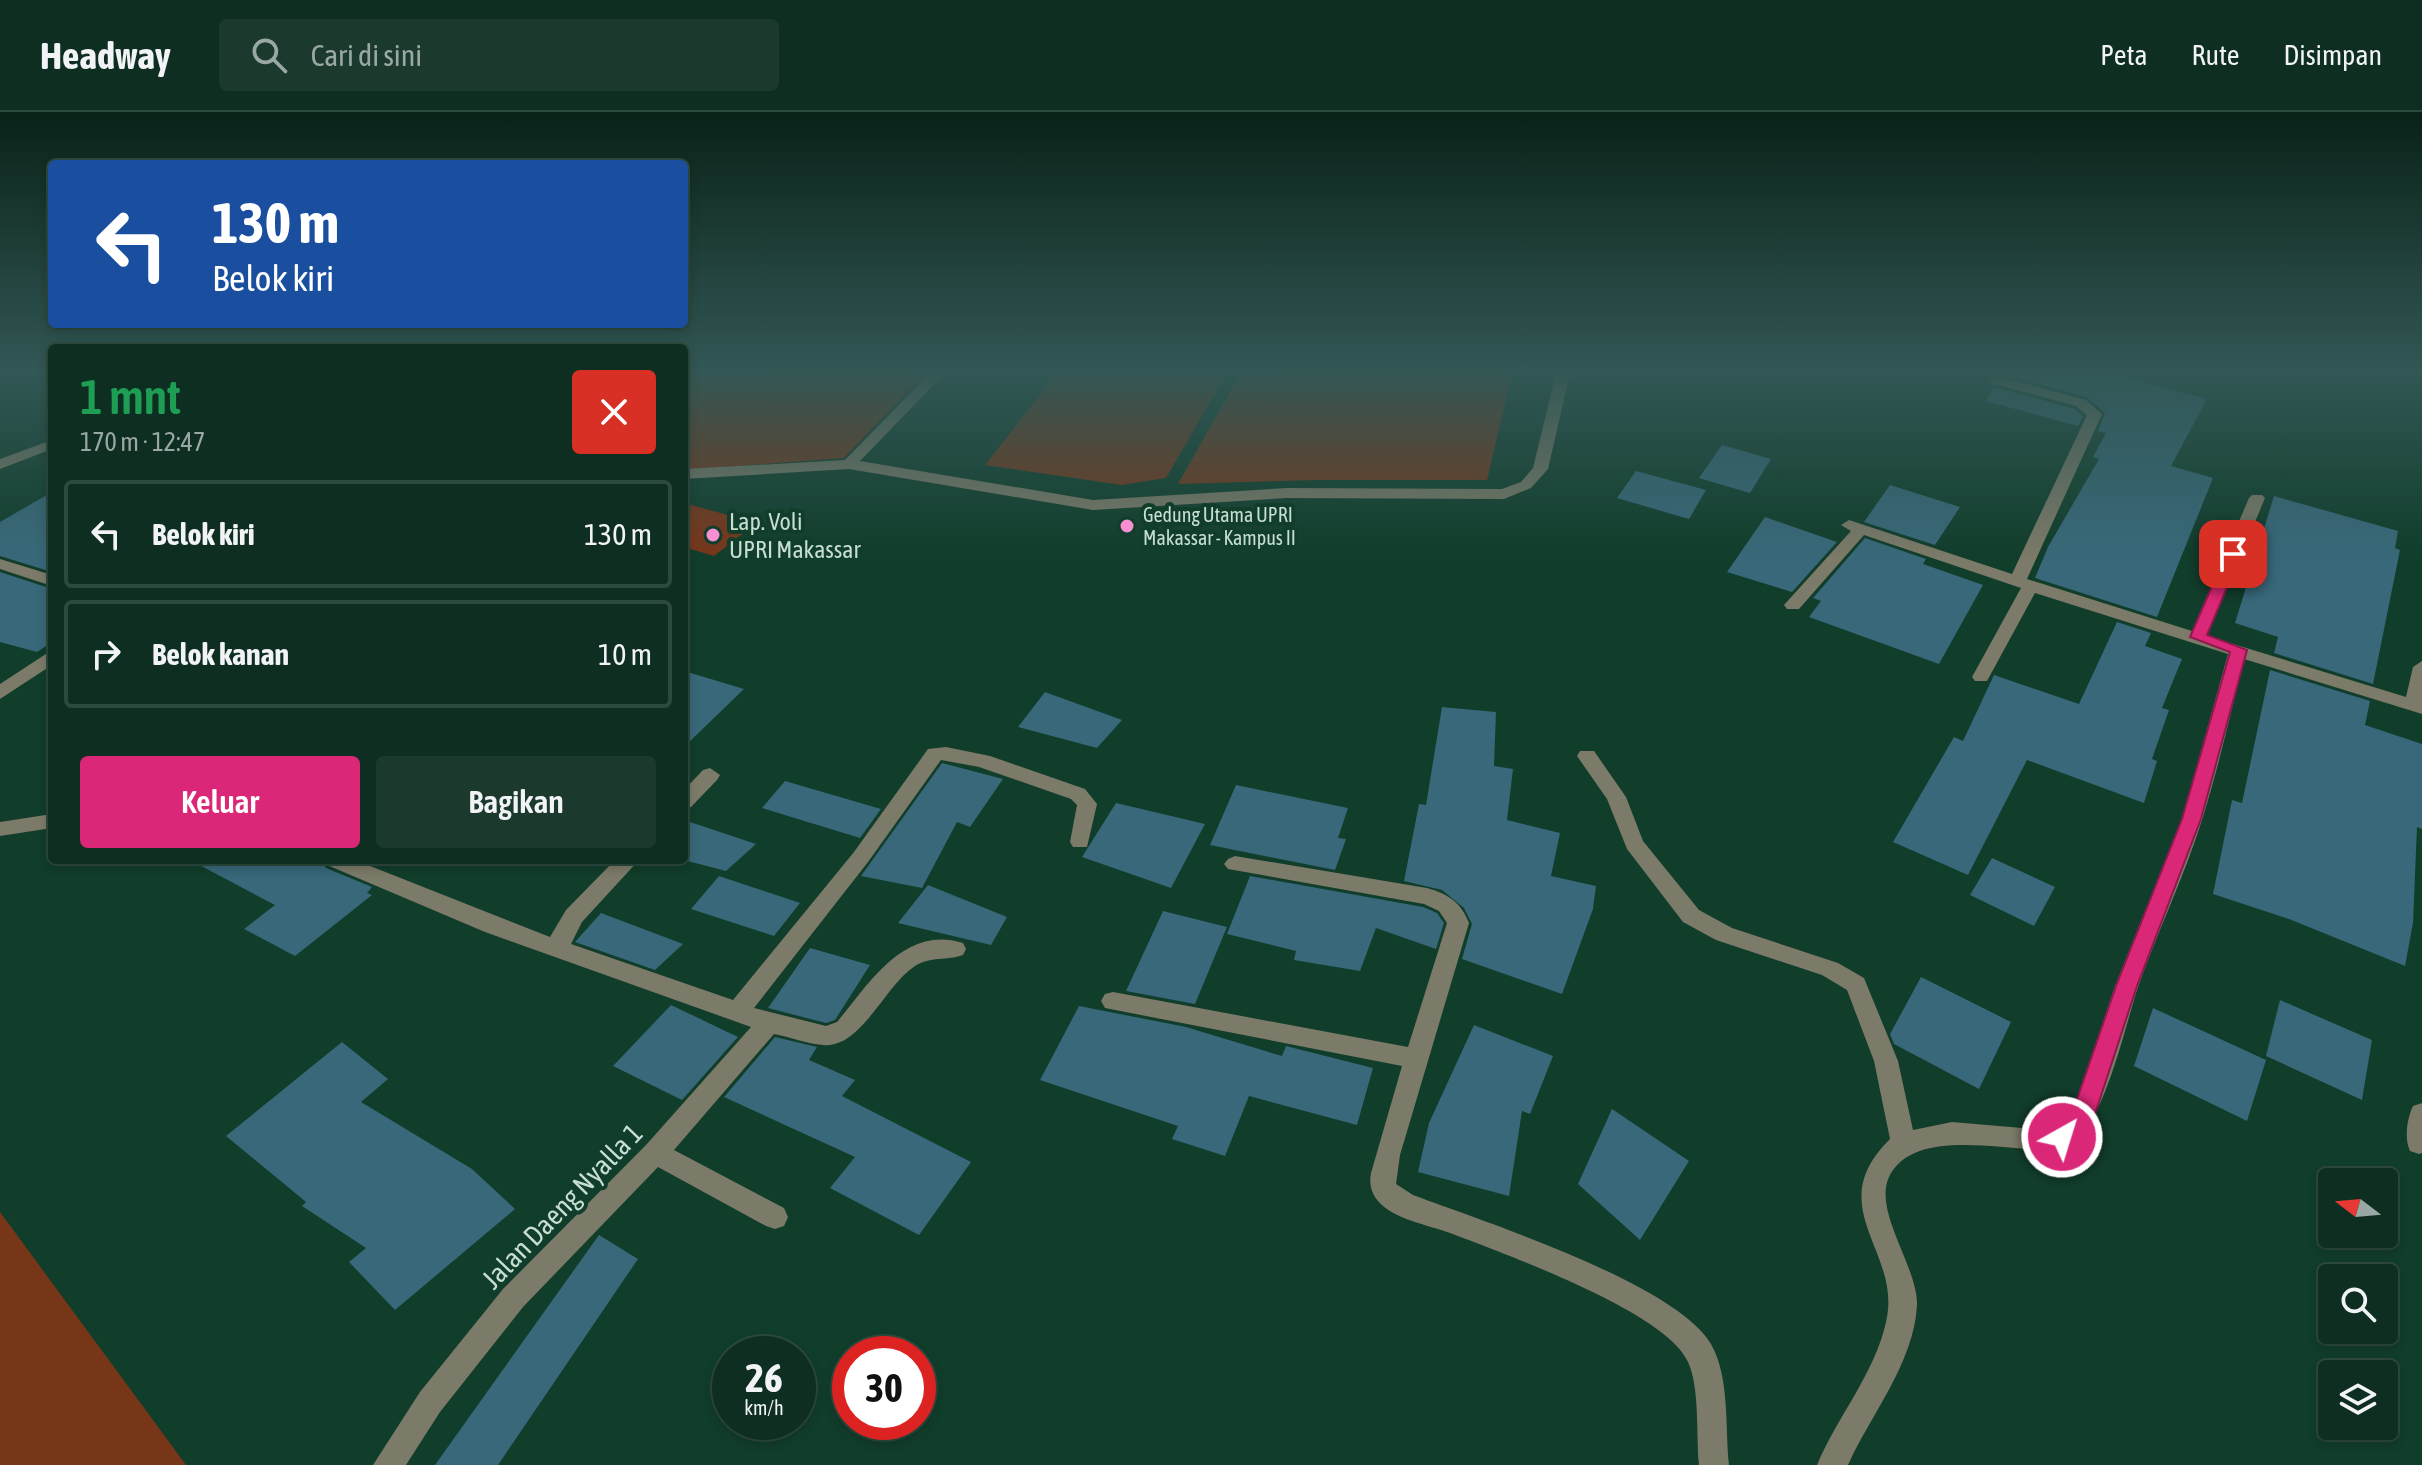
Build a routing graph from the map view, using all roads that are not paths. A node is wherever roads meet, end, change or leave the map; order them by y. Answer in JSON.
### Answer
{"nodes":[{"id":1,"x":880,"y":432,"type":"edge"},
{"id":2,"x":1549,"y":432,"type":"edge"},
{"id":3,"x":2087,"y":432,"type":"edge"},
{"id":4,"x":48,"y":446,"type":"edge"},
{"id":5,"x":0,"y":464,"type":"edge"},
{"id":6,"x":849,"y":464,"type":"junction"},
{"id":7,"x":688,"y":474,"type":"edge"},
{"id":8,"x":2257,"y":498,"type":"dead end"},
{"id":9,"x":0,"y":564,"type":"edge"},
{"id":10,"x":48,"y":580,"type":"edge"},
{"id":11,"x":2024,"y":584,"type":"junction"},
{"id":12,"x":1793,"y":605,"type":"dead end"},
{"id":13,"x":2198,"y":637,"type":"junction"},
{"id":14,"x":2238,"y":650,"type":"junction"},
{"id":15,"x":48,"y":659,"type":"edge"},
{"id":16,"x":2422,"y":667,"type":"edge"},
{"id":17,"x":1981,"y":677,"type":"dead end"},
{"id":18,"x":0,"y":693,"type":"edge"},
{"id":19,"x":2418,"y":707,"type":"edge"},
{"id":20,"x":1587,"y":756,"type":"dead end"},
{"id":21,"x":710,"y":775,"type":"dead end"},
{"id":22,"x":688,"y":798,"type":"edge"},
{"id":23,"x":48,"y":822,"type":"edge"},
{"id":24,"x":0,"y":829,"type":"edge"},
{"id":25,"x":1080,"y":842,"type":"dead end"},
{"id":26,"x":344,"y":864,"type":"edge"},
{"id":27,"x":624,"y":864,"type":"edge"},
{"id":28,"x":1235,"y":864,"type":"dead end"},
{"id":29,"x":560,"y":949,"type":"junction"},
{"id":30,"x":955,"y":949,"type":"dead end"},
{"id":31,"x":1113,"y":1001,"type":"dead end"},
{"id":32,"x":737,"y":1012,"type":"junction"},
{"id":33,"x":769,"y":1023,"type":"junction"},
{"id":34,"x":1417,"y":1059,"type":"junction"},
{"id":35,"x":2422,"y":1114,"type":"edge"},
{"id":36,"x":1903,"y":1143,"type":"junction"},
{"id":37,"x":2419,"y":1143,"type":"dead end"},
{"id":38,"x":655,"y":1153,"type":"junction"},
{"id":39,"x":775,"y":1217,"type":"dead end"},
{"id":40,"x":388,"y":1465,"type":"edge"},
{"id":41,"x":1714,"y":1465,"type":"edge"},
{"id":42,"x":1832,"y":1465,"type":"edge"}],
"edges":[{"from":1,"to":6,"type":"street"},
{"from":2,"to":6,"type":"street"},
{"from":3,"to":11,"type":"street"},
{"from":4,"to":5,"type":"street"},
{"from":6,"to":7,"type":"street"},
{"from":8,"to":13,"type":"street"},
{"from":9,"to":10,"type":"street"},
{"from":11,"to":12,"type":"street"},
{"from":11,"to":13,"type":"street"},
{"from":11,"to":17,"type":"street"},
{"from":13,"to":14,"type":"street"},
{"from":14,"to":19,"type":"street"},
{"from":14,"to":36,"type":"street"},
{"from":15,"to":18,"type":"street"},
{"from":16,"to":19,"type":"street"},
{"from":20,"to":36,"type":"street"},
{"from":21,"to":22,"type":"street"},
{"from":23,"to":24,"type":"street"},
{"from":25,"to":32,"type":"street"},
{"from":26,"to":29,"type":"street"},
{"from":27,"to":29,"type":"street"},
{"from":28,"to":34,"type":"street"},
{"from":29,"to":32,"type":"street"},
{"from":30,"to":33,"type":"street"},
{"from":31,"to":34,"type":"street"},
{"from":32,"to":33,"type":"street"},
{"from":33,"to":38,"type":"street","name":"Jalan Daeng Nyalla 1"},
{"from":34,"to":41,"type":"street"},
{"from":35,"to":37,"type":"street"},
{"from":36,"to":42,"type":"street"},
{"from":38,"to":39,"type":"street"},
{"from":38,"to":40,"type":"street","name":"Jalan Daeng Nyalla 1"}]}
